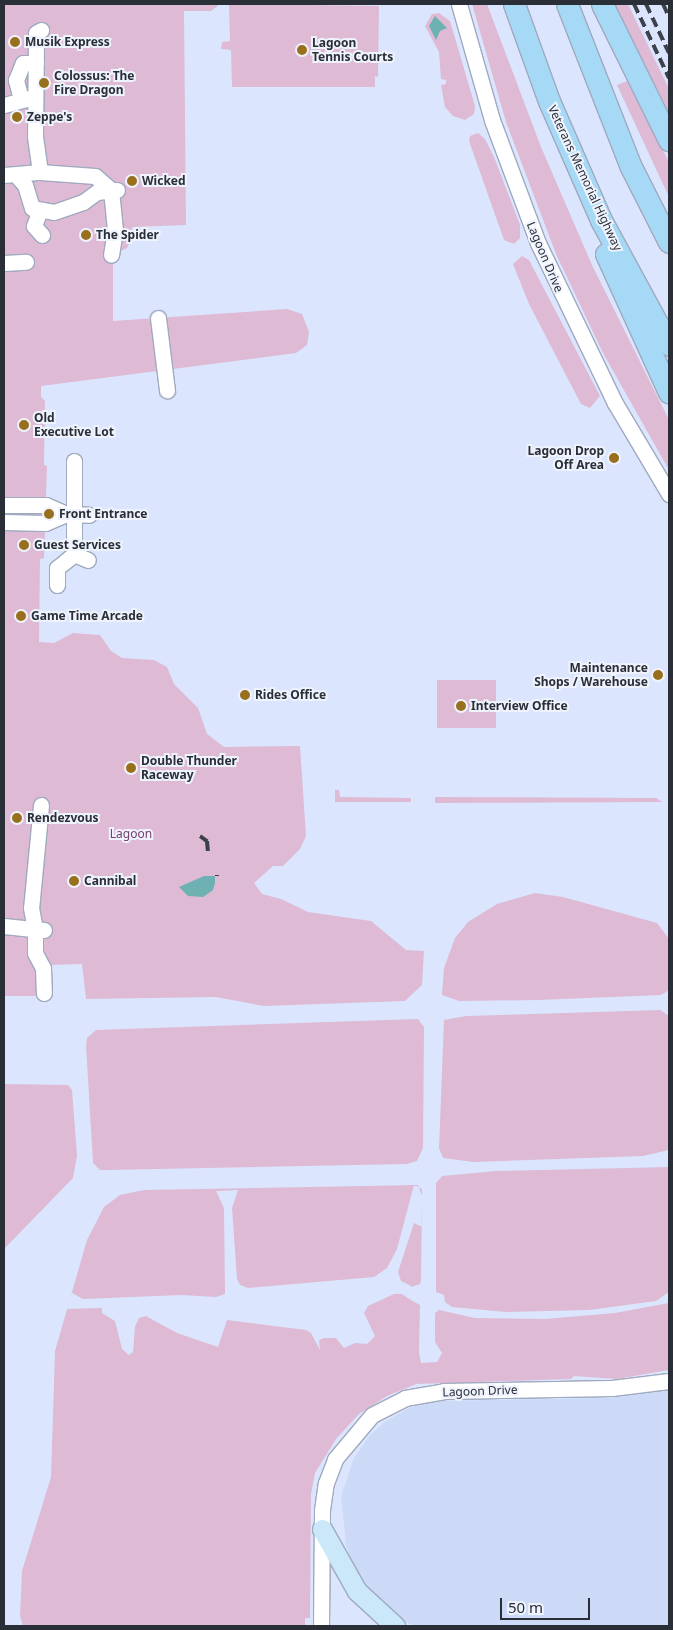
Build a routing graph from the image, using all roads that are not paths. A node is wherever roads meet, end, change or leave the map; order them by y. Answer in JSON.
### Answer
{"nodes":[{"id":1,"x":459,"y":4,"type":"edge"},
{"id":2,"x":514,"y":4,"type":"edge"},
{"id":3,"x":567,"y":4,"type":"edge"},
{"id":4,"x":602,"y":4,"type":"edge"},
{"id":5,"x":41,"y":30,"type":"dead end"},
{"id":6,"x":28,"y":61,"type":"junction"},
{"id":7,"x":10,"y":78,"type":"edge"},
{"id":8,"x":33,"y":92,"type":"junction"},
{"id":9,"x":549,"y":101,"type":"junction"},
{"id":10,"x":4,"y":105,"type":"edge"},
{"id":11,"x":669,"y":140,"type":"edge"},
{"id":12,"x":40,"y":172,"type":"junction"},
{"id":13,"x":10,"y":175,"type":"edge"},
{"id":14,"x":114,"y":190,"type":"junction"},
{"id":15,"x":40,"y":210,"type":"junction"},
{"id":16,"x":42,"y":234,"type":"dead end"},
{"id":17,"x":669,"y":242,"type":"edge"},
{"id":18,"x":111,"y":255,"type":"dead end"},
{"id":19,"x":26,"y":262,"type":"dead end"},
{"id":20,"x":4,"y":263,"type":"edge"},
{"id":21,"x":158,"y":318,"type":"dead end"},
{"id":22,"x":669,"y":345,"type":"edge"},
{"id":23,"x":167,"y":390,"type":"dead end"},
{"id":24,"x":669,"y":392,"type":"edge"},
{"id":25,"x":74,"y":461,"type":"dead end"},
{"id":26,"x":669,"y":494,"type":"edge"},
{"id":27,"x":4,"y":504,"type":"edge"},
{"id":28,"x":76,"y":514,"type":"junction"},
{"id":29,"x":4,"y":522,"type":"edge"},
{"id":30,"x":74,"y":554,"type":"junction"},
{"id":31,"x":88,"y":560,"type":"dead end"},
{"id":32,"x":57,"y":585,"type":"dead end"},
{"id":33,"x":41,"y":805,"type":"dead end"},
{"id":34,"x":4,"y":926,"type":"edge"},
{"id":35,"x":40,"y":929,"type":"junction"},
{"id":36,"x":44,"y":994,"type":"dead end"},
{"id":37,"x":669,"y":1381,"type":"edge"},
{"id":38,"x":322,"y":1529,"type":"junction"},
{"id":39,"x":322,"y":1626,"type":"edge"},
{"id":40,"x":395,"y":1626,"type":"edge"}],
"edges":[{"from":1,"to":26,"type":"street","name":"Lagoon Drive"},
{"from":2,"to":9,"type":"highway","name":"Veterans Memorial Highway"},
{"from":3,"to":17,"type":"highway"},
{"from":4,"to":11,"type":"highway"},
{"from":5,"to":6,"type":"street"},
{"from":6,"to":7,"type":"street"},
{"from":6,"to":8,"type":"street"},
{"from":7,"to":8,"type":"street"},
{"from":8,"to":10,"type":"street"},
{"from":8,"to":12,"type":"street"},
{"from":9,"to":22,"type":"highway","name":"Veterans Memorial Highway"},
{"from":9,"to":24,"type":"highway"},
{"from":12,"to":13,"type":"street"},
{"from":12,"to":14,"type":"street"},
{"from":13,"to":15,"type":"street"},
{"from":14,"to":15,"type":"street"},
{"from":14,"to":18,"type":"street"},
{"from":15,"to":16,"type":"street"},
{"from":19,"to":20,"type":"street"},
{"from":21,"to":23,"type":"street"},
{"from":25,"to":28,"type":"street"},
{"from":27,"to":28,"type":"street"},
{"from":28,"to":29,"type":"street"},
{"from":28,"to":30,"type":"street"},
{"from":30,"to":31,"type":"street"},
{"from":30,"to":32,"type":"street"},
{"from":33,"to":35,"type":"street"},
{"from":34,"to":35,"type":"street"},
{"from":35,"to":36,"type":"street"},
{"from":37,"to":38,"type":"street","name":"Lagoon Drive"},
{"from":38,"to":39,"type":"street","name":"Lagoon Drive"},
{"from":38,"to":40,"type":"main road"}]}
